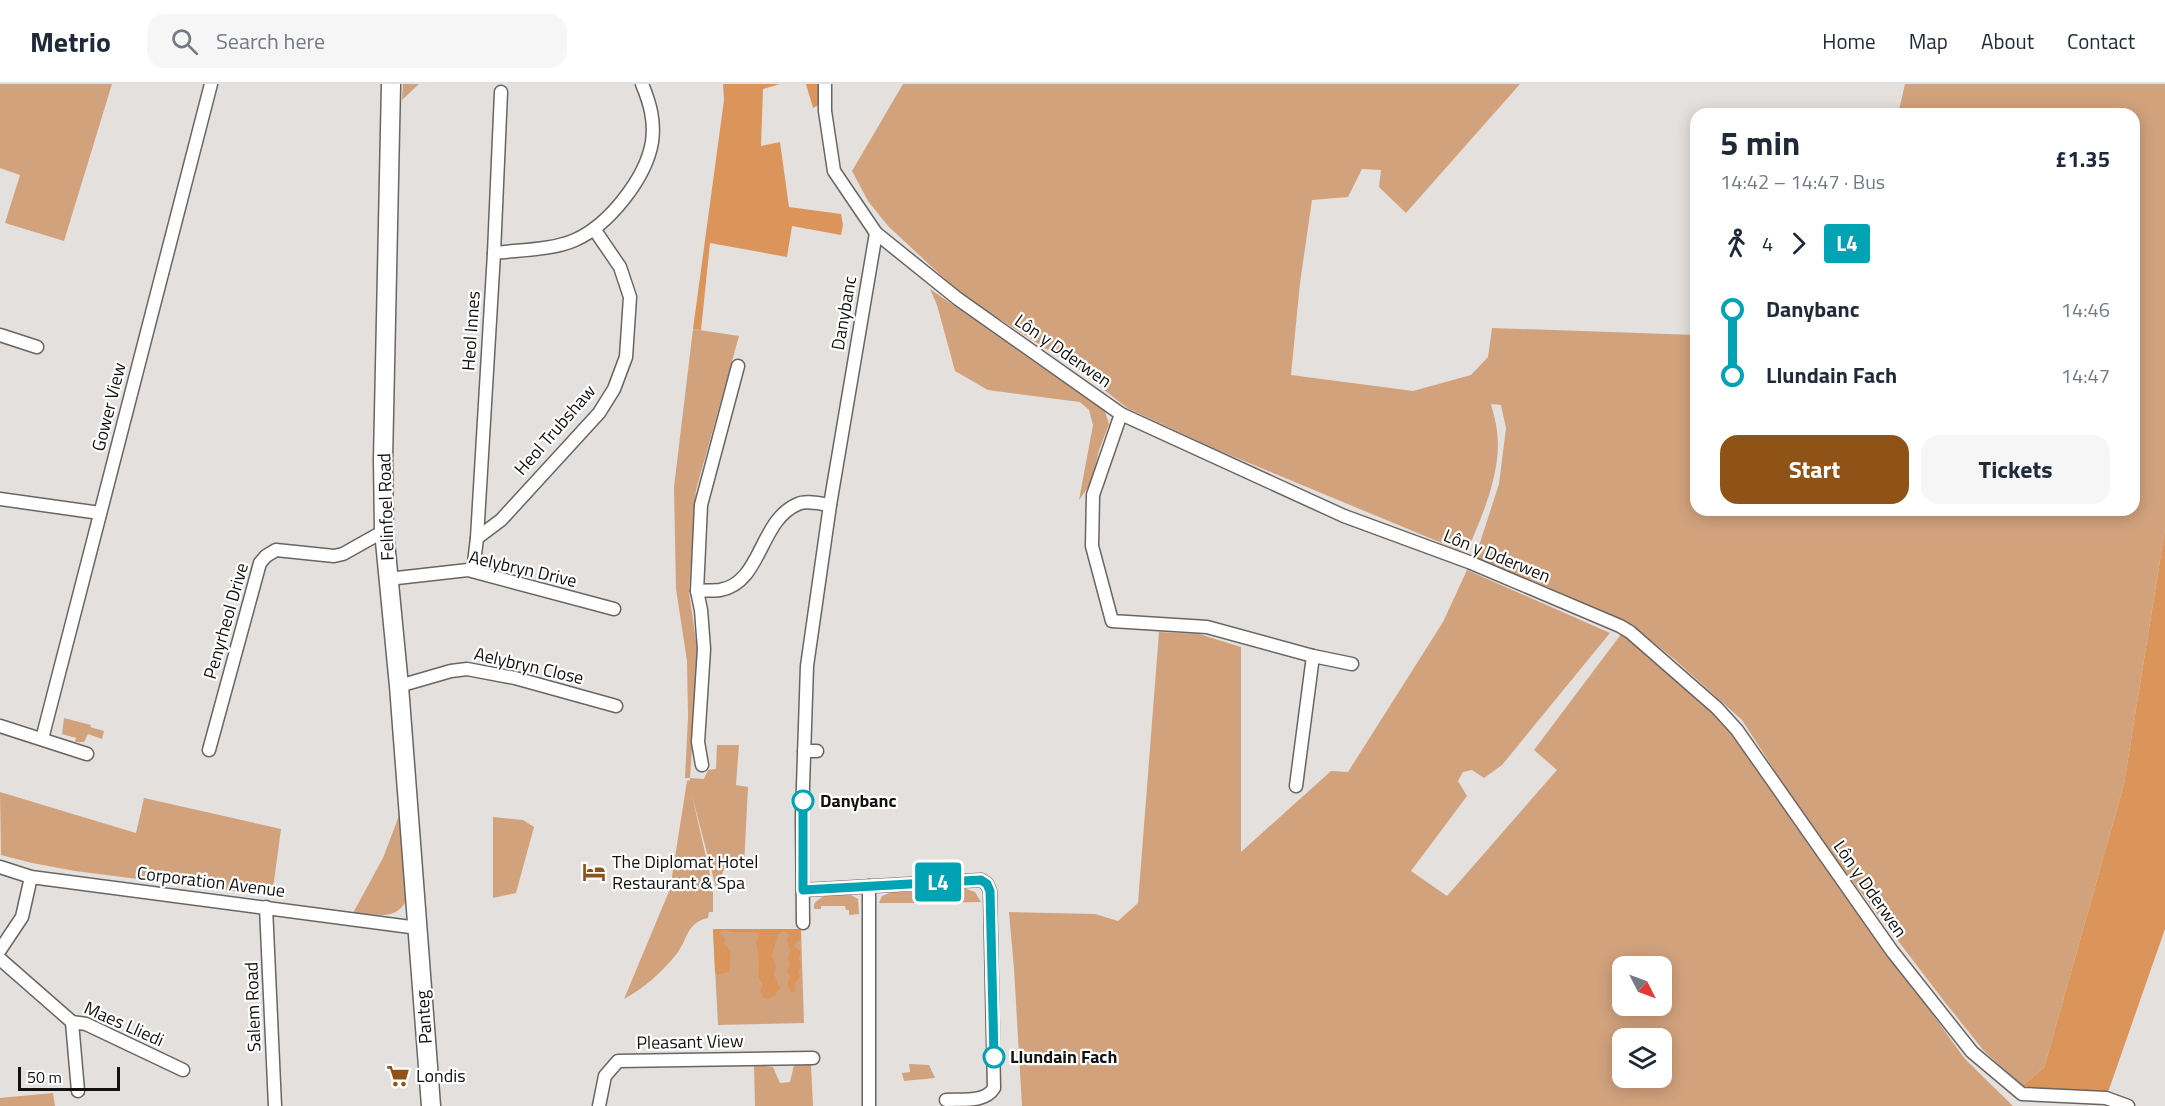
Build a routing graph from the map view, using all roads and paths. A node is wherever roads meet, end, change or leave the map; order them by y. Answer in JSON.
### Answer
{"nodes":[{"id":1,"x":211,"y":84,"type":"edge"},
{"id":2,"x":391,"y":84,"type":"edge"},
{"id":3,"x":642,"y":84,"type":"edge"},
{"id":4,"x":825,"y":84,"type":"edge"},
{"id":5,"x":501,"y":92,"type":"dead end"},
{"id":6,"x":594,"y":229,"type":"junction"},
{"id":7,"x":876,"y":233,"type":"junction"},
{"id":8,"x":494,"y":252,"type":"junction"},
{"id":9,"x":0,"y":335,"type":"edge"},
{"id":10,"x":37,"y":347,"type":"dead end"},
{"id":11,"x":738,"y":366,"type":"dead end"},
{"id":12,"x":1122,"y":414,"type":"junction"},
{"id":13,"x":0,"y":499,"type":"edge"},
{"id":14,"x":830,"y":505,"type":"junction"},
{"id":15,"x":100,"y":513,"type":"junction"},
{"id":16,"x":384,"y":531,"type":"junction"},
{"id":17,"x":477,"y":538,"type":"junction"},
{"id":18,"x":472,"y":571,"type":"junction"},
{"id":19,"x":388,"y":579,"type":"junction"},
{"id":20,"x":697,"y":591,"type":"junction"},
{"id":21,"x":614,"y":609,"type":"dead end"},
{"id":22,"x":1313,"y":656,"type":"junction"},
{"id":23,"x":1352,"y":664,"type":"dead end"},
{"id":24,"x":399,"y":686,"type":"junction"},
{"id":25,"x":616,"y":706,"type":"dead end"},
{"id":26,"x":0,"y":726,"type":"edge"},
{"id":27,"x":42,"y":739,"type":"junction"},
{"id":28,"x":209,"y":750,"type":"dead end"},
{"id":29,"x":804,"y":751,"type":"junction"},
{"id":30,"x":817,"y":751,"type":"dead end"},
{"id":31,"x":87,"y":754,"type":"dead end"},
{"id":32,"x":702,"y":765,"type":"dead end"},
{"id":33,"x":1296,"y":786,"type":"dead end"},
{"id":34,"x":0,"y":867,"type":"edge"},
{"id":35,"x":31,"y":876,"type":"junction"},
{"id":36,"x":869,"y":886,"type":"junction"},
{"id":37,"x":803,"y":890,"type":"junction"},
{"id":38,"x":266,"y":907,"type":"junction"},
{"id":39,"x":803,"y":923,"type":"dead end"},
{"id":40,"x":418,"y":928,"type":"junction"},
{"id":41,"x":0,"y":950,"type":"edge"},
{"id":42,"x":0,"y":958,"type":"edge"},
{"id":43,"x":72,"y":1022,"type":"junction"},
{"id":44,"x":813,"y":1058,"type":"dead end"},
{"id":45,"x":183,"y":1070,"type":"dead end"},
{"id":46,"x":78,"y":1091,"type":"dead end"},
{"id":47,"x":946,"y":1100,"type":"dead end"},
{"id":48,"x":2021,"y":1100,"type":"edge"},
{"id":49,"x":275,"y":1106,"type":"edge"},
{"id":50,"x":430,"y":1106,"type":"edge"},
{"id":51,"x":599,"y":1106,"type":"edge"},
{"id":52,"x":869,"y":1106,"type":"edge"},
{"id":53,"x":2128,"y":1106,"type":"edge"}],
"edges":[{"from":1,"to":15,"type":"street","name":"Gower View"},
{"from":2,"to":16,"type":"main road","name":"Felinfoel Road"},
{"from":3,"to":6,"type":"street"},
{"from":4,"to":7,"type":"street","name":"Lôn y Dderwen"},
{"from":5,"to":8,"type":"street","name":"Heol Innes"},
{"from":6,"to":8,"type":"street"},
{"from":6,"to":17,"type":"street","name":"Heol Trubshaw"},
{"from":7,"to":12,"type":"street","name":"Lôn y Dderwen"},
{"from":7,"to":14,"type":"street","name":"Danybanc"},
{"from":8,"to":17,"type":"street","name":"Heol Innes"},
{"from":9,"to":10,"type":"street"},
{"from":11,"to":20,"type":"street"},
{"from":12,"to":22,"type":"street"},
{"from":12,"to":48,"type":"street","name":"Lôn y Dderwen"},
{"from":13,"to":15,"type":"street"},
{"from":14,"to":20,"type":"street"},
{"from":14,"to":29,"type":"street","name":"Danybanc"},
{"from":15,"to":27,"type":"street","name":"Gower View"},
{"from":16,"to":19,"type":"main road","name":"Felinfoel Road"},
{"from":16,"to":28,"type":"street","name":"Penyrheol Drive"},
{"from":17,"to":18,"type":"street","name":"Heol Innes"},
{"from":18,"to":19,"type":"street","name":"Aelybryn Drive"},
{"from":18,"to":21,"type":"street","name":"Aelybryn Drive"},
{"from":19,"to":24,"type":"main road","name":"Felinfoel Road"},
{"from":20,"to":32,"type":"street"},
{"from":22,"to":23,"type":"street"},
{"from":22,"to":33,"type":"street"},
{"from":24,"to":25,"type":"street","name":"Aelybryn Close"},
{"from":24,"to":40,"type":"main road","name":"Felinfoel Road"},
{"from":26,"to":27,"type":"street"},
{"from":27,"to":31,"type":"street"},
{"from":29,"to":30,"type":"street"},
{"from":29,"to":37,"type":"street","name":"Danybanc"},
{"from":34,"to":35,"type":"street","name":"Corporation Avenue"},
{"from":35,"to":38,"type":"street","name":"Corporation Avenue"},
{"from":35,"to":41,"type":"street"},
{"from":36,"to":37,"type":"street"},
{"from":36,"to":47,"type":"street"},
{"from":36,"to":52,"type":"street"},
{"from":37,"to":39,"type":"street"},
{"from":38,"to":40,"type":"street","name":"Corporation Avenue"},
{"from":38,"to":49,"type":"street","name":"Salem Road"},
{"from":40,"to":50,"type":"main road","name":"Panteg"},
{"from":42,"to":43,"type":"street","name":"Maes Lliedi"},
{"from":43,"to":45,"type":"street","name":"Maes Lliedi"},
{"from":43,"to":46,"type":"street"},
{"from":44,"to":51,"type":"street","name":"Pleasant View"},
{"from":48,"to":53,"type":"street","name":"Lôn y Dderwen"}]}
